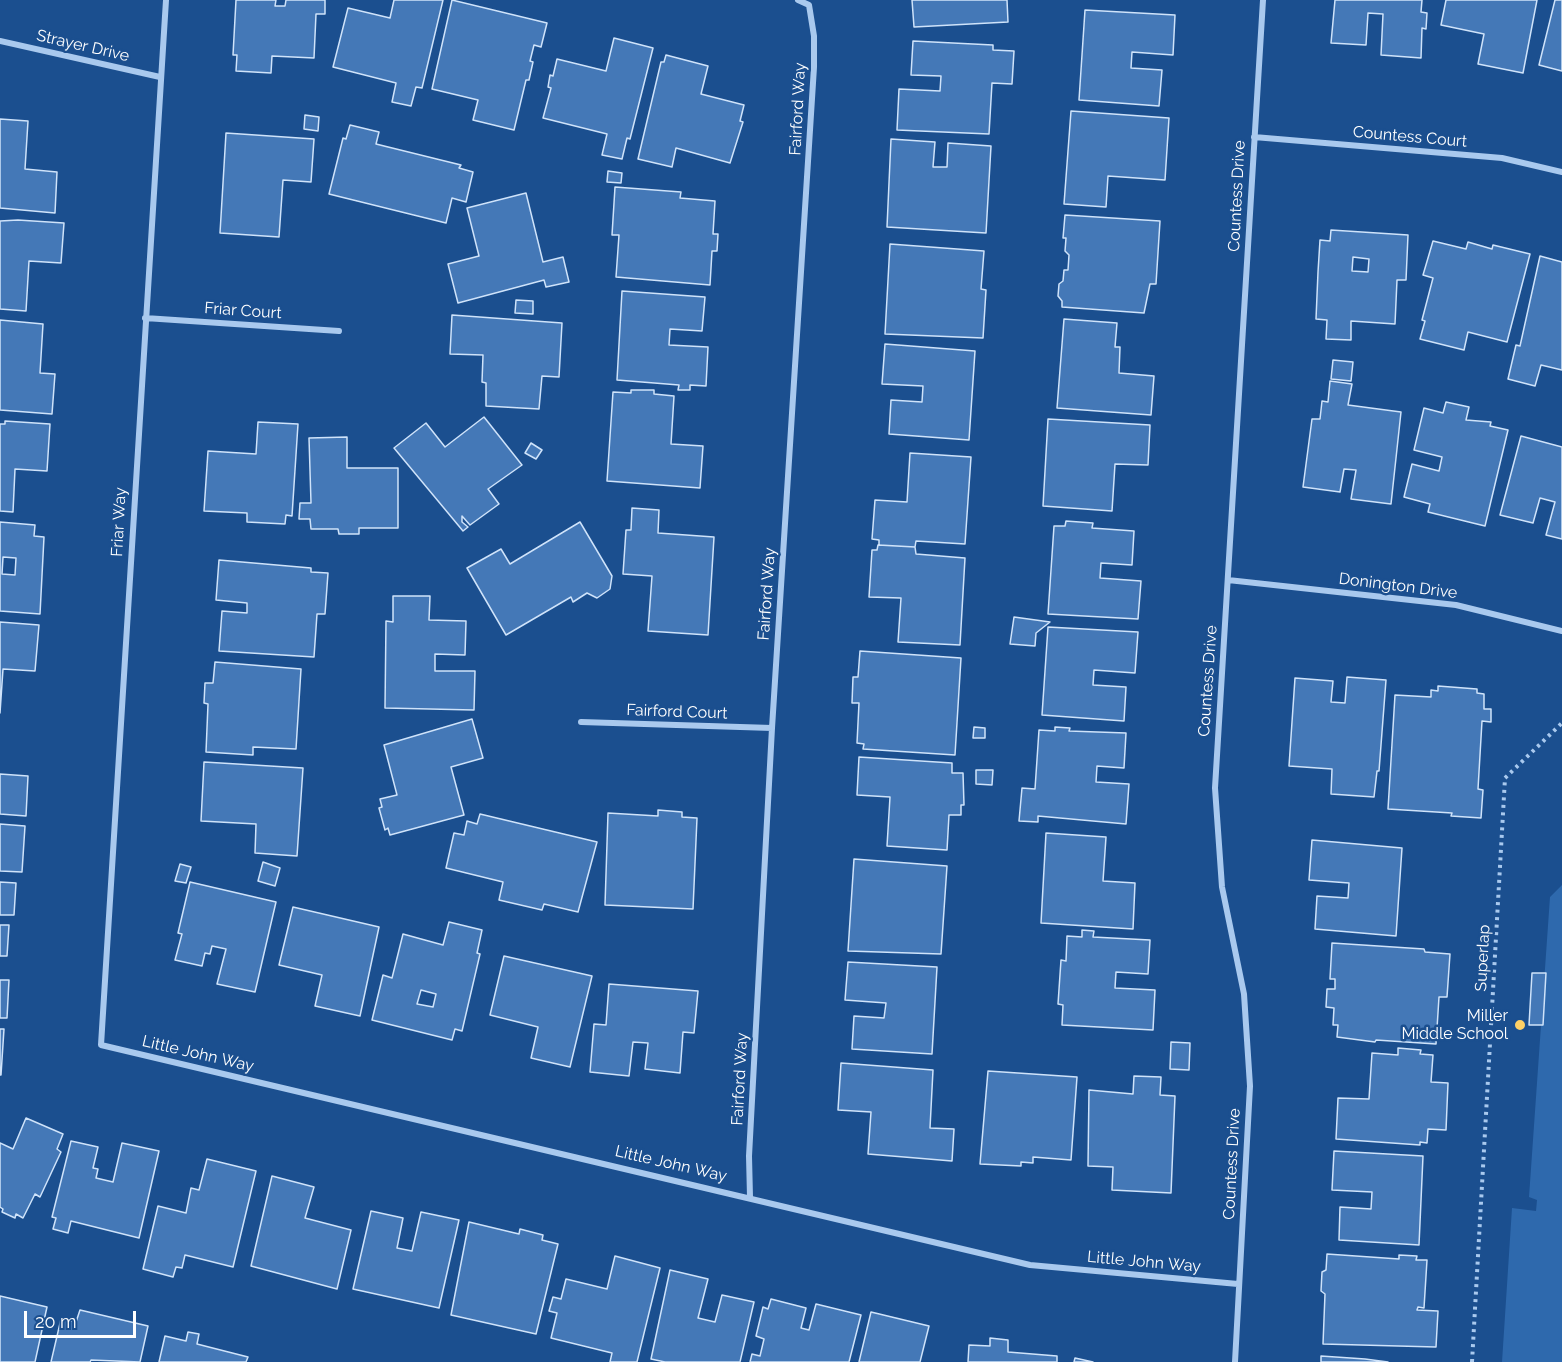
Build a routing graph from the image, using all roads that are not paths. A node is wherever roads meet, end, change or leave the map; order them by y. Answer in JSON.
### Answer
{"nodes":[{"id":1,"x":166,"y":0,"type":"edge"},
{"id":2,"x":798,"y":0,"type":"edge"},
{"id":3,"x":1263,"y":0,"type":"edge"},
{"id":4,"x":0,"y":41,"type":"edge"},
{"id":5,"x":160,"y":77,"type":"junction"},
{"id":6,"x":1254,"y":137,"type":"junction"},
{"id":7,"x":1562,"y":172,"type":"edge"},
{"id":8,"x":145,"y":318,"type":"junction"},
{"id":9,"x":339,"y":331,"type":"dead end"},
{"id":10,"x":1228,"y":580,"type":"junction"},
{"id":11,"x":1562,"y":631,"type":"edge"},
{"id":12,"x":581,"y":722,"type":"dead end"},
{"id":13,"x":772,"y":729,"type":"junction"},
{"id":14,"x":101,"y":1045,"type":"joint"},
{"id":15,"x":750,"y":1197,"type":"junction"},
{"id":16,"x":1238,"y":1284,"type":"junction"},
{"id":17,"x":1234,"y":1362,"type":"edge"}],
"edges":[{"from":1,"to":5,"type":"street","name":"Friar Way"},
{"from":2,"to":13,"type":"street","name":"Fairford Way"},
{"from":3,"to":6,"type":"street","name":"Countess Drive"},
{"from":4,"to":5,"type":"street","name":"Strayer Drive"},
{"from":5,"to":8,"type":"street","name":"Friar Way"},
{"from":6,"to":7,"type":"street","name":"Countess Court"},
{"from":6,"to":10,"type":"street","name":"Countess Drive"},
{"from":8,"to":9,"type":"street","name":"Friar Court"},
{"from":8,"to":14,"type":"street","name":"Friar Way"},
{"from":10,"to":11,"type":"street","name":"Donington Drive"},
{"from":10,"to":16,"type":"street","name":"Countess Drive"},
{"from":12,"to":13,"type":"street","name":"Fairford Court"},
{"from":13,"to":15,"type":"street","name":"Fairford Way"},
{"from":14,"to":15,"type":"street","name":"Little John Way"},
{"from":15,"to":16,"type":"street","name":"Little John Way"},
{"from":16,"to":17,"type":"street","name":"Countess Drive"}]}
